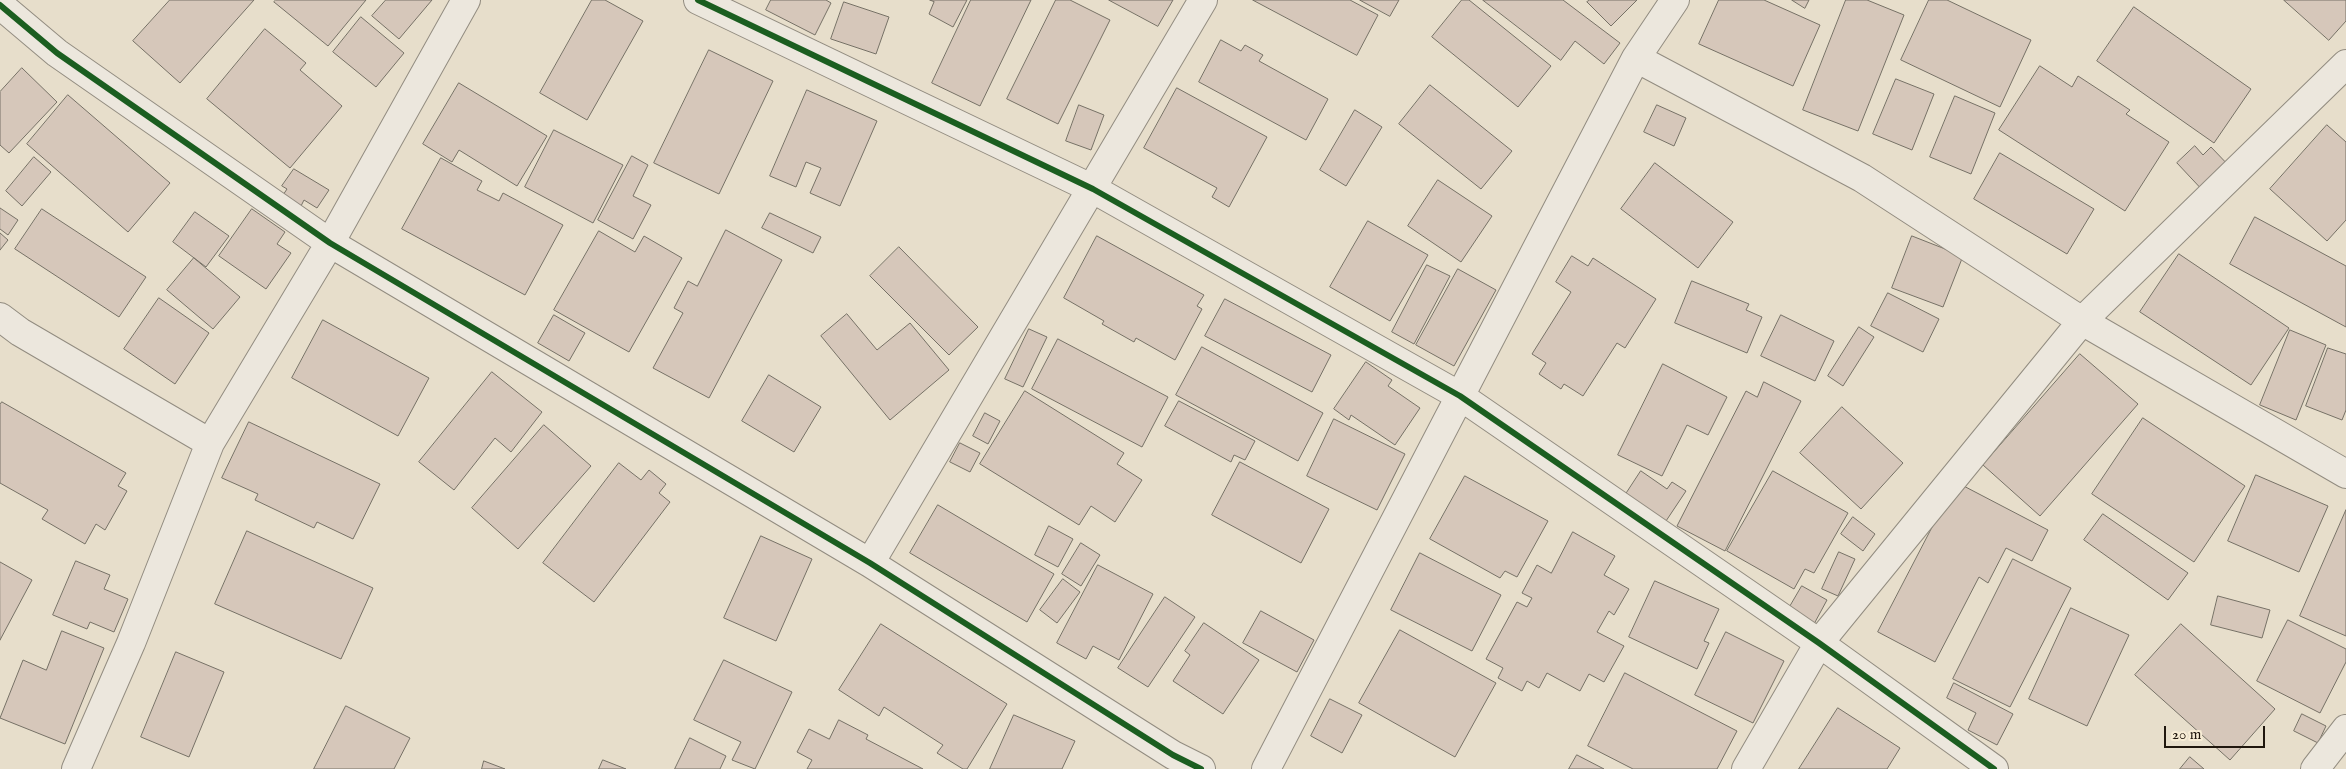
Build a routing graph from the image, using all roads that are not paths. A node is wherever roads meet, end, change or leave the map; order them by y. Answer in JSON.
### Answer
{"nodes":[{"id":1,"x":466,"y":0,"type":"edge"},
{"id":2,"x":698,"y":0,"type":"edge"},
{"id":3,"x":1203,"y":0,"type":"edge"},
{"id":4,"x":1675,"y":0,"type":"edge"},
{"id":5,"x":0,"y":5,"type":"edge"},
{"id":6,"x":1636,"y":58,"type":"junction"},
{"id":7,"x":2346,"y":64,"type":"edge"},
{"id":8,"x":1092,"y":188,"type":"junction"},
{"id":9,"x":330,"y":243,"type":"junction"},
{"id":10,"x":0,"y":317,"type":"edge"},
{"id":11,"x":2082,"y":321,"type":"junction"},
{"id":12,"x":1460,"y":396,"type":"junction"},
{"id":13,"x":210,"y":443,"type":"junction"},
{"id":14,"x":2346,"y":474,"type":"edge"},
{"id":15,"x":870,"y":564,"type":"junction"},
{"id":16,"x":1819,"y":644,"type":"junction"},
{"id":17,"x":2346,"y":729,"type":"edge"},
{"id":18,"x":76,"y":769,"type":"edge"},
{"id":19,"x":1201,"y":769,"type":"edge"},
{"id":20,"x":1266,"y":769,"type":"edge"},
{"id":21,"x":1746,"y":769,"type":"edge"},
{"id":22,"x":1994,"y":769,"type":"edge"},
{"id":23,"x":2315,"y":769,"type":"edge"}],
"edges":[{"from":1,"to":9,"type":"street"},
{"from":2,"to":8,"type":"street"},
{"from":3,"to":8,"type":"street"},
{"from":4,"to":6,"type":"street"},
{"from":5,"to":9,"type":"street"},
{"from":6,"to":11,"type":"street"},
{"from":6,"to":12,"type":"street"},
{"from":7,"to":11,"type":"street"},
{"from":8,"to":12,"type":"street"},
{"from":8,"to":15,"type":"street"},
{"from":9,"to":13,"type":"street"},
{"from":9,"to":15,"type":"street"},
{"from":10,"to":13,"type":"street"},
{"from":11,"to":14,"type":"street"},
{"from":11,"to":16,"type":"street"},
{"from":12,"to":16,"type":"street"},
{"from":12,"to":20,"type":"street"},
{"from":13,"to":18,"type":"street"},
{"from":15,"to":19,"type":"street"},
{"from":16,"to":21,"type":"street"},
{"from":16,"to":22,"type":"street"},
{"from":17,"to":23,"type":"street"}]}
